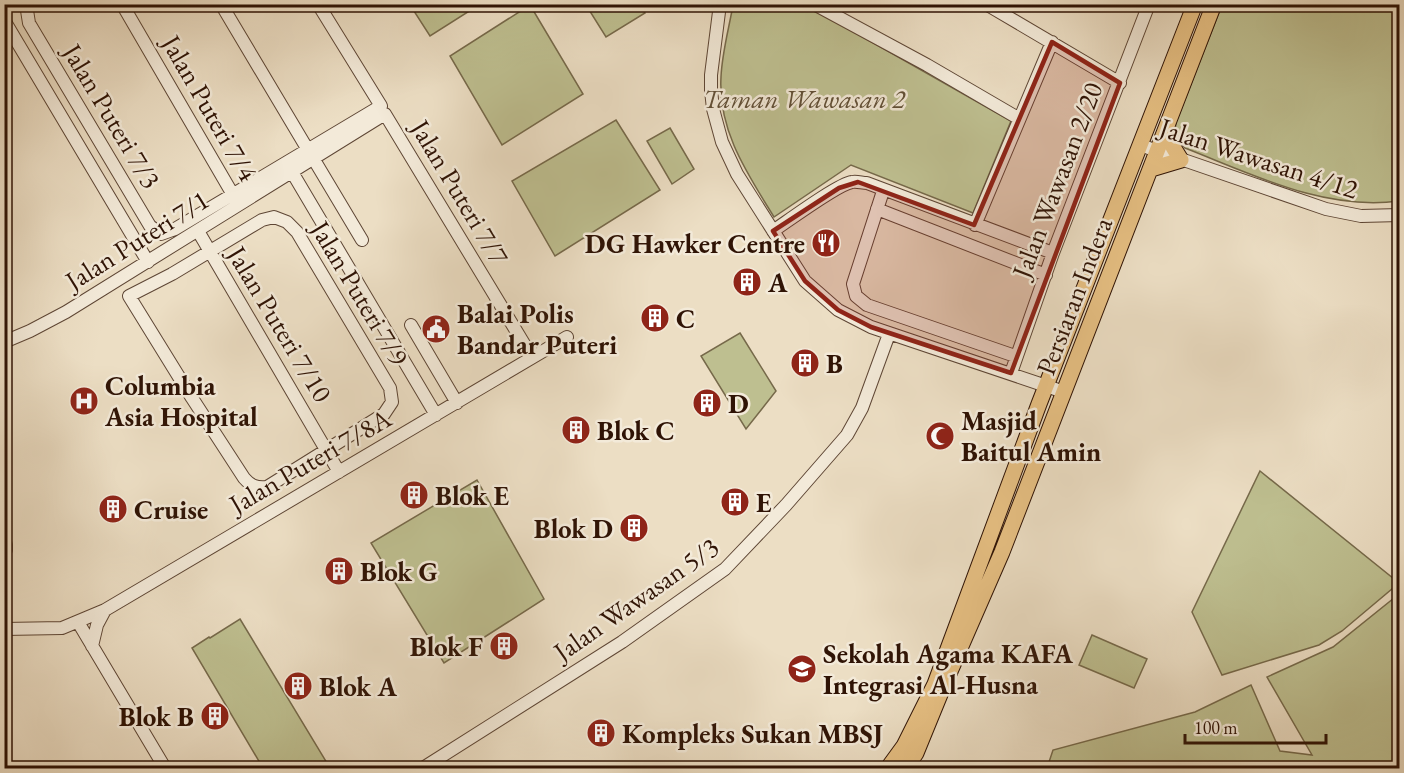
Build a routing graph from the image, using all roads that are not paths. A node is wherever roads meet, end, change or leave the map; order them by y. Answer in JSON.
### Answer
{"nodes":[{"id":1,"x":26,"y":4,"type":"edge"},
{"id":2,"x":122,"y":4,"type":"edge"},
{"id":3,"x":221,"y":4,"type":"edge"},
{"id":4,"x":318,"y":4,"type":"edge"},
{"id":5,"x":720,"y":4,"type":"edge"},
{"id":6,"x":814,"y":4,"type":"edge"},
{"id":7,"x":986,"y":4,"type":"edge"},
{"id":8,"x":1149,"y":4,"type":"edge"},
{"id":9,"x":1195,"y":4,"type":"edge"},
{"id":10,"x":1214,"y":4,"type":"edge"},
{"id":11,"x":829,"y":9,"type":"edge"},
{"id":12,"x":4,"y":20,"type":"edge"},
{"id":13,"x":1052,"y":42,"type":"junction"},
{"id":14,"x":1120,"y":83,"type":"junction"},
{"id":15,"x":383,"y":110,"type":"junction"},
{"id":16,"x":1018,"y":118,"type":"junction"},
{"id":17,"x":87,"y":123,"type":"junction"},
{"id":18,"x":1167,"y":128,"type":"junction"},
{"id":19,"x":72,"y":133,"type":"junction"},
{"id":20,"x":1140,"y":145,"type":"junction"},
{"id":21,"x":1157,"y":152,"type":"junction"},
{"id":22,"x":311,"y":154,"type":"junction"},
{"id":23,"x":1181,"y":160,"type":"junction"},
{"id":24,"x":1151,"y":169,"type":"junction"},
{"id":25,"x":292,"y":172,"type":"junction"},
{"id":26,"x":883,"y":191,"type":"junction"},
{"id":27,"x":236,"y":200,"type":"junction"},
{"id":28,"x":877,"y":209,"type":"junction"},
{"id":29,"x":1400,"y":215,"type":"edge"},
{"id":30,"x":975,"y":225,"type":"junction"},
{"id":31,"x":198,"y":231,"type":"junction"},
{"id":32,"x":773,"y":231,"type":"junction"},
{"id":33,"x":362,"y":240,"type":"dead end"},
{"id":34,"x":210,"y":252,"type":"junction"},
{"id":35,"x":1053,"y":253,"type":"junction"},
{"id":36,"x":148,"y":262,"type":"junction"},
{"id":37,"x":1046,"y":275,"type":"junction"},
{"id":38,"x":411,"y":325,"type":"dead end"},
{"id":39,"x":889,"y":334,"type":"junction"},
{"id":40,"x":567,"y":337,"type":"dead end"},
{"id":41,"x":4,"y":342,"type":"edge"},
{"id":42,"x":1015,"y":356,"type":"junction"},
{"id":43,"x":532,"y":357,"type":"junction"},
{"id":44,"x":1011,"y":373,"type":"junction"},
{"id":45,"x":1047,"y":386,"type":"junction"},
{"id":46,"x":1064,"y":392,"type":"junction"},
{"id":47,"x":457,"y":403,"type":"junction"},
{"id":48,"x":436,"y":415,"type":"junction"},
{"id":49,"x":326,"y":449,"type":"junction"},
{"id":50,"x":339,"y":472,"type":"junction"},
{"id":51,"x":4,"y":544,"type":"edge"},
{"id":52,"x":4,"y":550,"type":"edge"},
{"id":53,"x":105,"y":610,"type":"junction"},
{"id":54,"x":78,"y":622,"type":"junction"},
{"id":55,"x":62,"y":628,"type":"junction"},
{"id":56,"x":4,"y":629,"type":"edge"},
{"id":57,"x":92,"y":646,"type":"junction"},
{"id":58,"x":165,"y":768,"type":"edge"},
{"id":59,"x":423,"y":768,"type":"edge"},
{"id":60,"x":888,"y":768,"type":"edge"},
{"id":61,"x":906,"y":768,"type":"edge"}],
"edges":[{"from":1,"to":17,"type":"street","name":"Jalan Puteri 7/3"},
{"from":2,"to":27,"type":"street","name":"Jalan Puteri 7/4"},
{"from":3,"to":22,"type":"street"},
{"from":4,"to":15,"type":"street","name":"Jalan Puteri 7/7"},
{"from":5,"to":32,"type":"street"},
{"from":6,"to":11,"type":"street"},
{"from":7,"to":13,"type":"street"},
{"from":8,"to":14,"type":"street","name":"Jalan Wawasan 2/20"},
{"from":9,"to":20,"type":"main road","name":"Persiaran Indera"},
{"from":10,"to":18,"type":"main road","name":"Persiaran Indera"},
{"from":11,"to":16,"type":"street"},
{"from":12,"to":19,"type":"street"},
{"from":13,"to":14,"type":"street"},
{"from":13,"to":16,"type":"street"},
{"from":14,"to":35,"type":"street","name":"Jalan Wawasan 2/20"},
{"from":15,"to":22,"type":"street","name":"Jalan Puteri 7/1"},
{"from":15,"to":43,"type":"street","name":"Jalan Puteri 7/7"},
{"from":16,"to":30,"type":"street"},
{"from":17,"to":19,"type":"street"},
{"from":17,"to":27,"type":"street","name":"Jalan Puteri 7/3"},
{"from":18,"to":21,"type":"main road","name":"Persiaran Indera"},
{"from":18,"to":23,"type":"main road"},
{"from":19,"to":36,"type":"street"},
{"from":20,"to":21,"type":"street","name":"Jalan Wawasan 4/12"},
{"from":20,"to":45,"type":"main road","name":"Persiaran Indera"},
{"from":21,"to":23,"type":"street","name":"Jalan Wawasan 4/12"},
{"from":21,"to":24,"type":"main road","name":"Persiaran Indera"},
{"from":22,"to":25,"type":"street","name":"Jalan Puteri 7/1"},
{"from":22,"to":27,"type":"street"},
{"from":22,"to":33,"type":"street"},
{"from":23,"to":24,"type":"main road"},
{"from":23,"to":29,"type":"street","name":"Jalan Wawasan 4/12"},
{"from":24,"to":46,"type":"main road","name":"Persiaran Indera"},
{"from":25,"to":27,"type":"street","name":"Jalan Puteri 7/1"},
{"from":25,"to":48,"type":"street"},
{"from":26,"to":28,"type":"street"},
{"from":26,"to":30,"type":"street"},
{"from":26,"to":32,"type":"street"},
{"from":27,"to":31,"type":"street","name":"Jalan Puteri 7/1"},
{"from":28,"to":37,"type":"street"},
{"from":28,"to":42,"type":"street"},
{"from":30,"to":35,"type":"street"},
{"from":31,"to":34,"type":"street","name":"Jalan Puteri 7/10"},
{"from":31,"to":36,"type":"street","name":"Jalan Puteri 7/1"},
{"from":32,"to":39,"type":"street"},
{"from":34,"to":49,"type":"street","name":"Jalan Puteri 7/10"},
{"from":34,"to":49,"type":"street","name":"Jalan Puteri 7/9"},
{"from":34,"to":49,"type":"street"},
{"from":35,"to":37,"type":"street","name":"Jalan Wawasan 2/20"},
{"from":36,"to":41,"type":"street","name":"Jalan Puteri 7/1"},
{"from":37,"to":42,"type":"street","name":"Jalan Wawasan 2/20"},
{"from":38,"to":47,"type":"street"},
{"from":39,"to":44,"type":"street"},
{"from":39,"to":59,"type":"street","name":"Jalan Wawasan 5/3"},
{"from":40,"to":43,"type":"street","name":"Jalan Puteri 7/8A"},
{"from":42,"to":44,"type":"street","name":"Jalan Wawasan 2/20"},
{"from":43,"to":47,"type":"street","name":"Jalan Puteri 7/8A"},
{"from":44,"to":45,"type":"street"},
{"from":45,"to":46,"type":"street"},
{"from":45,"to":60,"type":"main road","name":"Persiaran Indera"},
{"from":46,"to":61,"type":"main road","name":"Persiaran Indera"},
{"from":47,"to":48,"type":"street","name":"Jalan Puteri 7/8A"},
{"from":48,"to":50,"type":"street","name":"Jalan Puteri 7/8A"},
{"from":49,"to":50,"type":"street","name":"Jalan Puteri 7/10"},
{"from":50,"to":53,"type":"street","name":"Jalan Puteri 7/8A"},
{"from":51,"to":52,"type":"main road"},
{"from":53,"to":54,"type":"street","name":"Jalan Puteri 7/8A"},
{"from":53,"to":57,"type":"street"},
{"from":54,"to":55,"type":"street","name":"Jalan Puteri 7/8A"},
{"from":54,"to":57,"type":"street"},
{"from":55,"to":56,"type":"street","name":"Jalan Puteri 7/8A"},
{"from":55,"to":57,"type":"street"},
{"from":57,"to":58,"type":"street"}]}
